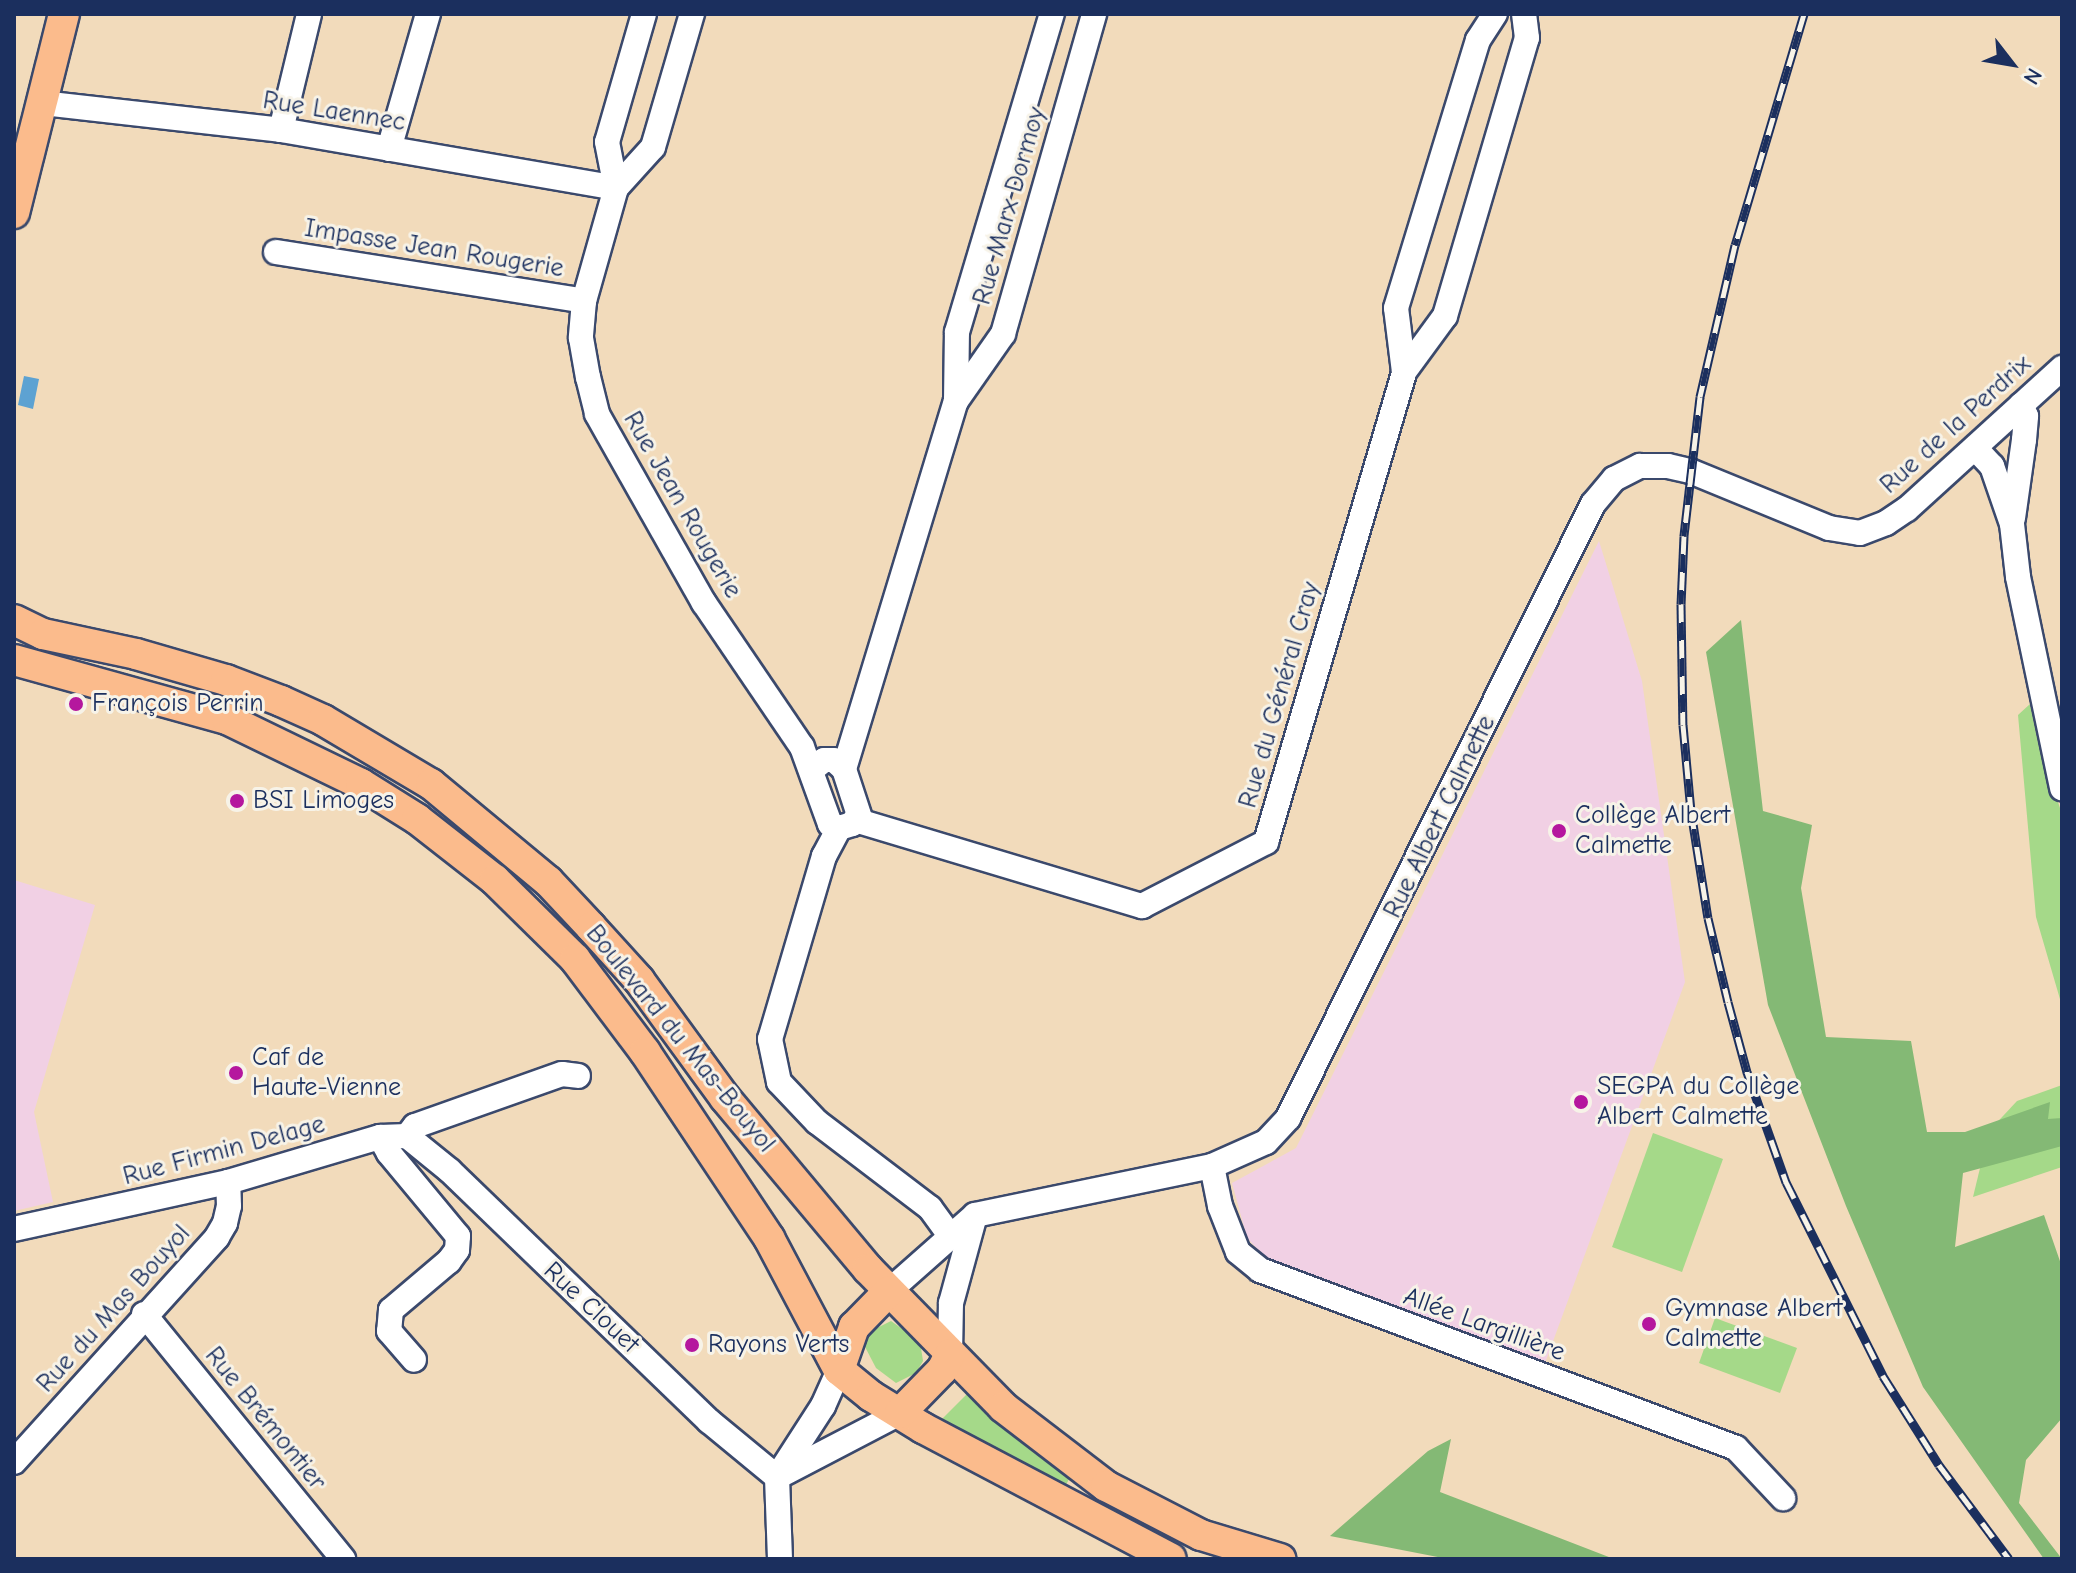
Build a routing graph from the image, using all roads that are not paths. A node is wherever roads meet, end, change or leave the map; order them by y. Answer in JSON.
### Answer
{"nodes":[{"id":1,"x":64,"y":14,"type":"edge"},
{"id":2,"x":309,"y":14,"type":"edge"},
{"id":3,"x":428,"y":14,"type":"edge"},
{"id":4,"x":644,"y":14,"type":"edge"},
{"id":5,"x":692,"y":14,"type":"edge"},
{"id":6,"x":1052,"y":14,"type":"edge"},
{"id":7,"x":1094,"y":14,"type":"edge"},
{"id":8,"x":1495,"y":14,"type":"edge"},
{"id":9,"x":1524,"y":14,"type":"edge"},
{"id":10,"x":42,"y":103,"type":"junction"},
{"id":11,"x":281,"y":130,"type":"junction"},
{"id":12,"x":389,"y":149,"type":"junction"},
{"id":13,"x":616,"y":188,"type":"junction"},
{"id":14,"x":14,"y":213,"type":"edge"},
{"id":15,"x":276,"y":252,"type":"dead end"},
{"id":16,"x":584,"y":301,"type":"junction"},
{"id":17,"x":2062,"y":368,"type":"edge"},
{"id":18,"x":1404,"y":372,"type":"junction"},
{"id":19,"x":956,"y":401,"type":"junction"},
{"id":20,"x":2021,"y":405,"type":"junction"},
{"id":21,"x":1975,"y":448,"type":"junction"},
{"id":22,"x":1886,"y":523,"type":"joint"},
{"id":23,"x":2012,"y":524,"type":"junction"},
{"id":24,"x":14,"y":620,"type":"edge"},
{"id":25,"x":14,"y":660,"type":"edge"},
{"id":26,"x":813,"y":769,"type":"junction"},
{"id":27,"x":844,"y":769,"type":"junction"},
{"id":28,"x":2062,"y":788,"type":"edge"},
{"id":29,"x":841,"y":824,"type":"junction"},
{"id":30,"x":578,"y":1076,"type":"dead end"},
{"id":31,"x":407,"y":1136,"type":"junction"},
{"id":32,"x":380,"y":1137,"type":"junction"},
{"id":33,"x":1212,"y":1166,"type":"junction"},
{"id":34,"x":228,"y":1182,"type":"junction"},
{"id":35,"x":975,"y":1215,"type":"junction"},
{"id":36,"x":14,"y":1229,"type":"edge"},
{"id":37,"x":950,"y":1236,"type":"junction"},
{"id":38,"x":888,"y":1292,"type":"junction"},
{"id":39,"x":144,"y":1314,"type":"junction"},
{"id":40,"x":414,"y":1360,"type":"dead end"},
{"id":41,"x":946,"y":1362,"type":"junction"},
{"id":42,"x":839,"y":1370,"type":"junction"},
{"id":43,"x":900,"y":1413,"type":"junction"},
{"id":44,"x":14,"y":1462,"type":"edge"},
{"id":45,"x":777,"y":1477,"type":"junction"},
{"id":46,"x":1783,"y":1498,"type":"dead end"},
{"id":47,"x":343,"y":1559,"type":"edge"},
{"id":48,"x":780,"y":1559,"type":"edge"},
{"id":49,"x":1171,"y":1559,"type":"edge"},
{"id":50,"x":1280,"y":1559,"type":"edge"}],
"edges":[{"from":1,"to":10,"type":"main road"},
{"from":2,"to":11,"type":"street"},
{"from":3,"to":12,"type":"street"},
{"from":4,"to":13,"type":"street","name":"Rue Jean Rougerie"},
{"from":5,"to":13,"type":"street","name":"Rue Jean Rougerie"},
{"from":6,"to":19,"type":"street","name":"Rue Marx Dormoy"},
{"from":7,"to":19,"type":"street","name":"Rue Marx Dormoy"},
{"from":8,"to":18,"type":"street","name":"Rue du Général Cray"},
{"from":9,"to":18,"type":"street","name":"Rue du Général Cray"},
{"from":10,"to":11,"type":"street","name":"Rue Laennec"},
{"from":10,"to":14,"type":"main road"},
{"from":11,"to":12,"type":"street","name":"Rue Laennec"},
{"from":12,"to":13,"type":"street","name":"Rue Laennec"},
{"from":13,"to":16,"type":"street","name":"Rue Jean Rougerie"},
{"from":15,"to":16,"type":"street","name":"Impasse Jean Rougerie"},
{"from":16,"to":26,"type":"street","name":"Rue Jean Rougerie"},
{"from":17,"to":20,"type":"street","name":"Rue de la Perdrix"},
{"from":18,"to":29,"type":"street","name":"Rue du Général Cray"},
{"from":19,"to":27,"type":"street","name":"Rue Marx Dormoy"},
{"from":20,"to":21,"type":"street","name":"Rue de la Perdrix"},
{"from":20,"to":23,"type":"street"},
{"from":21,"to":22,"type":"street","name":"Rue de la Perdrix"},
{"from":21,"to":23,"type":"street"},
{"from":22,"to":33,"type":"street","name":"Rue Albert Calmette"},
{"from":23,"to":28,"type":"street"},
{"from":24,"to":38,"type":"main road","name":"Boulevard du Mas-Bouyol"},
{"from":25,"to":42,"type":"main road","name":"Boulevard du Mas-Bouyol"},
{"from":26,"to":27,"type":"street"},
{"from":26,"to":29,"type":"street","name":"Rue Jean Rougerie"},
{"from":27,"to":29,"type":"street"},
{"from":29,"to":37,"type":"street"},
{"from":30,"to":31,"type":"street","name":"Rue Firmin Delage"},
{"from":31,"to":32,"type":"street","name":"Rue Firmin Delage"},
{"from":31,"to":45,"type":"street","name":"Rue Clouet"},
{"from":32,"to":34,"type":"street","name":"Rue Firmin Delage"},
{"from":32,"to":40,"type":"street"},
{"from":33,"to":35,"type":"street","name":"Rue Albert Calmette"},
{"from":33,"to":46,"type":"street","name":"Allée Largillière"},
{"from":34,"to":36,"type":"street","name":"Rue Firmin Delage"},
{"from":34,"to":39,"type":"street","name":"Rue du Mas Bouyol"},
{"from":35,"to":37,"type":"street","name":"Rue Albert Calmette"},
{"from":35,"to":41,"type":"street"},
{"from":37,"to":38,"type":"street","name":"Rue Albert Calmette"},
{"from":38,"to":41,"type":"main road","name":"Boulevard du Mas-Bouyol"},
{"from":38,"to":42,"type":"main road","name":"Rue Albert Calmette"},
{"from":39,"to":44,"type":"street","name":"Rue du Mas Bouyol"},
{"from":39,"to":47,"type":"street","name":"Rue Brémontier"},
{"from":41,"to":43,"type":"main road"},
{"from":41,"to":50,"type":"main road","name":"Boulevard du Mas-Bouyol"},
{"from":42,"to":43,"type":"main road","name":"Boulevard du Mas-Bouyol"},
{"from":42,"to":45,"type":"street"},
{"from":43,"to":45,"type":"street"},
{"from":43,"to":49,"type":"main road","name":"Boulevard du Mas-Bouyol"},
{"from":45,"to":48,"type":"street"}]}
